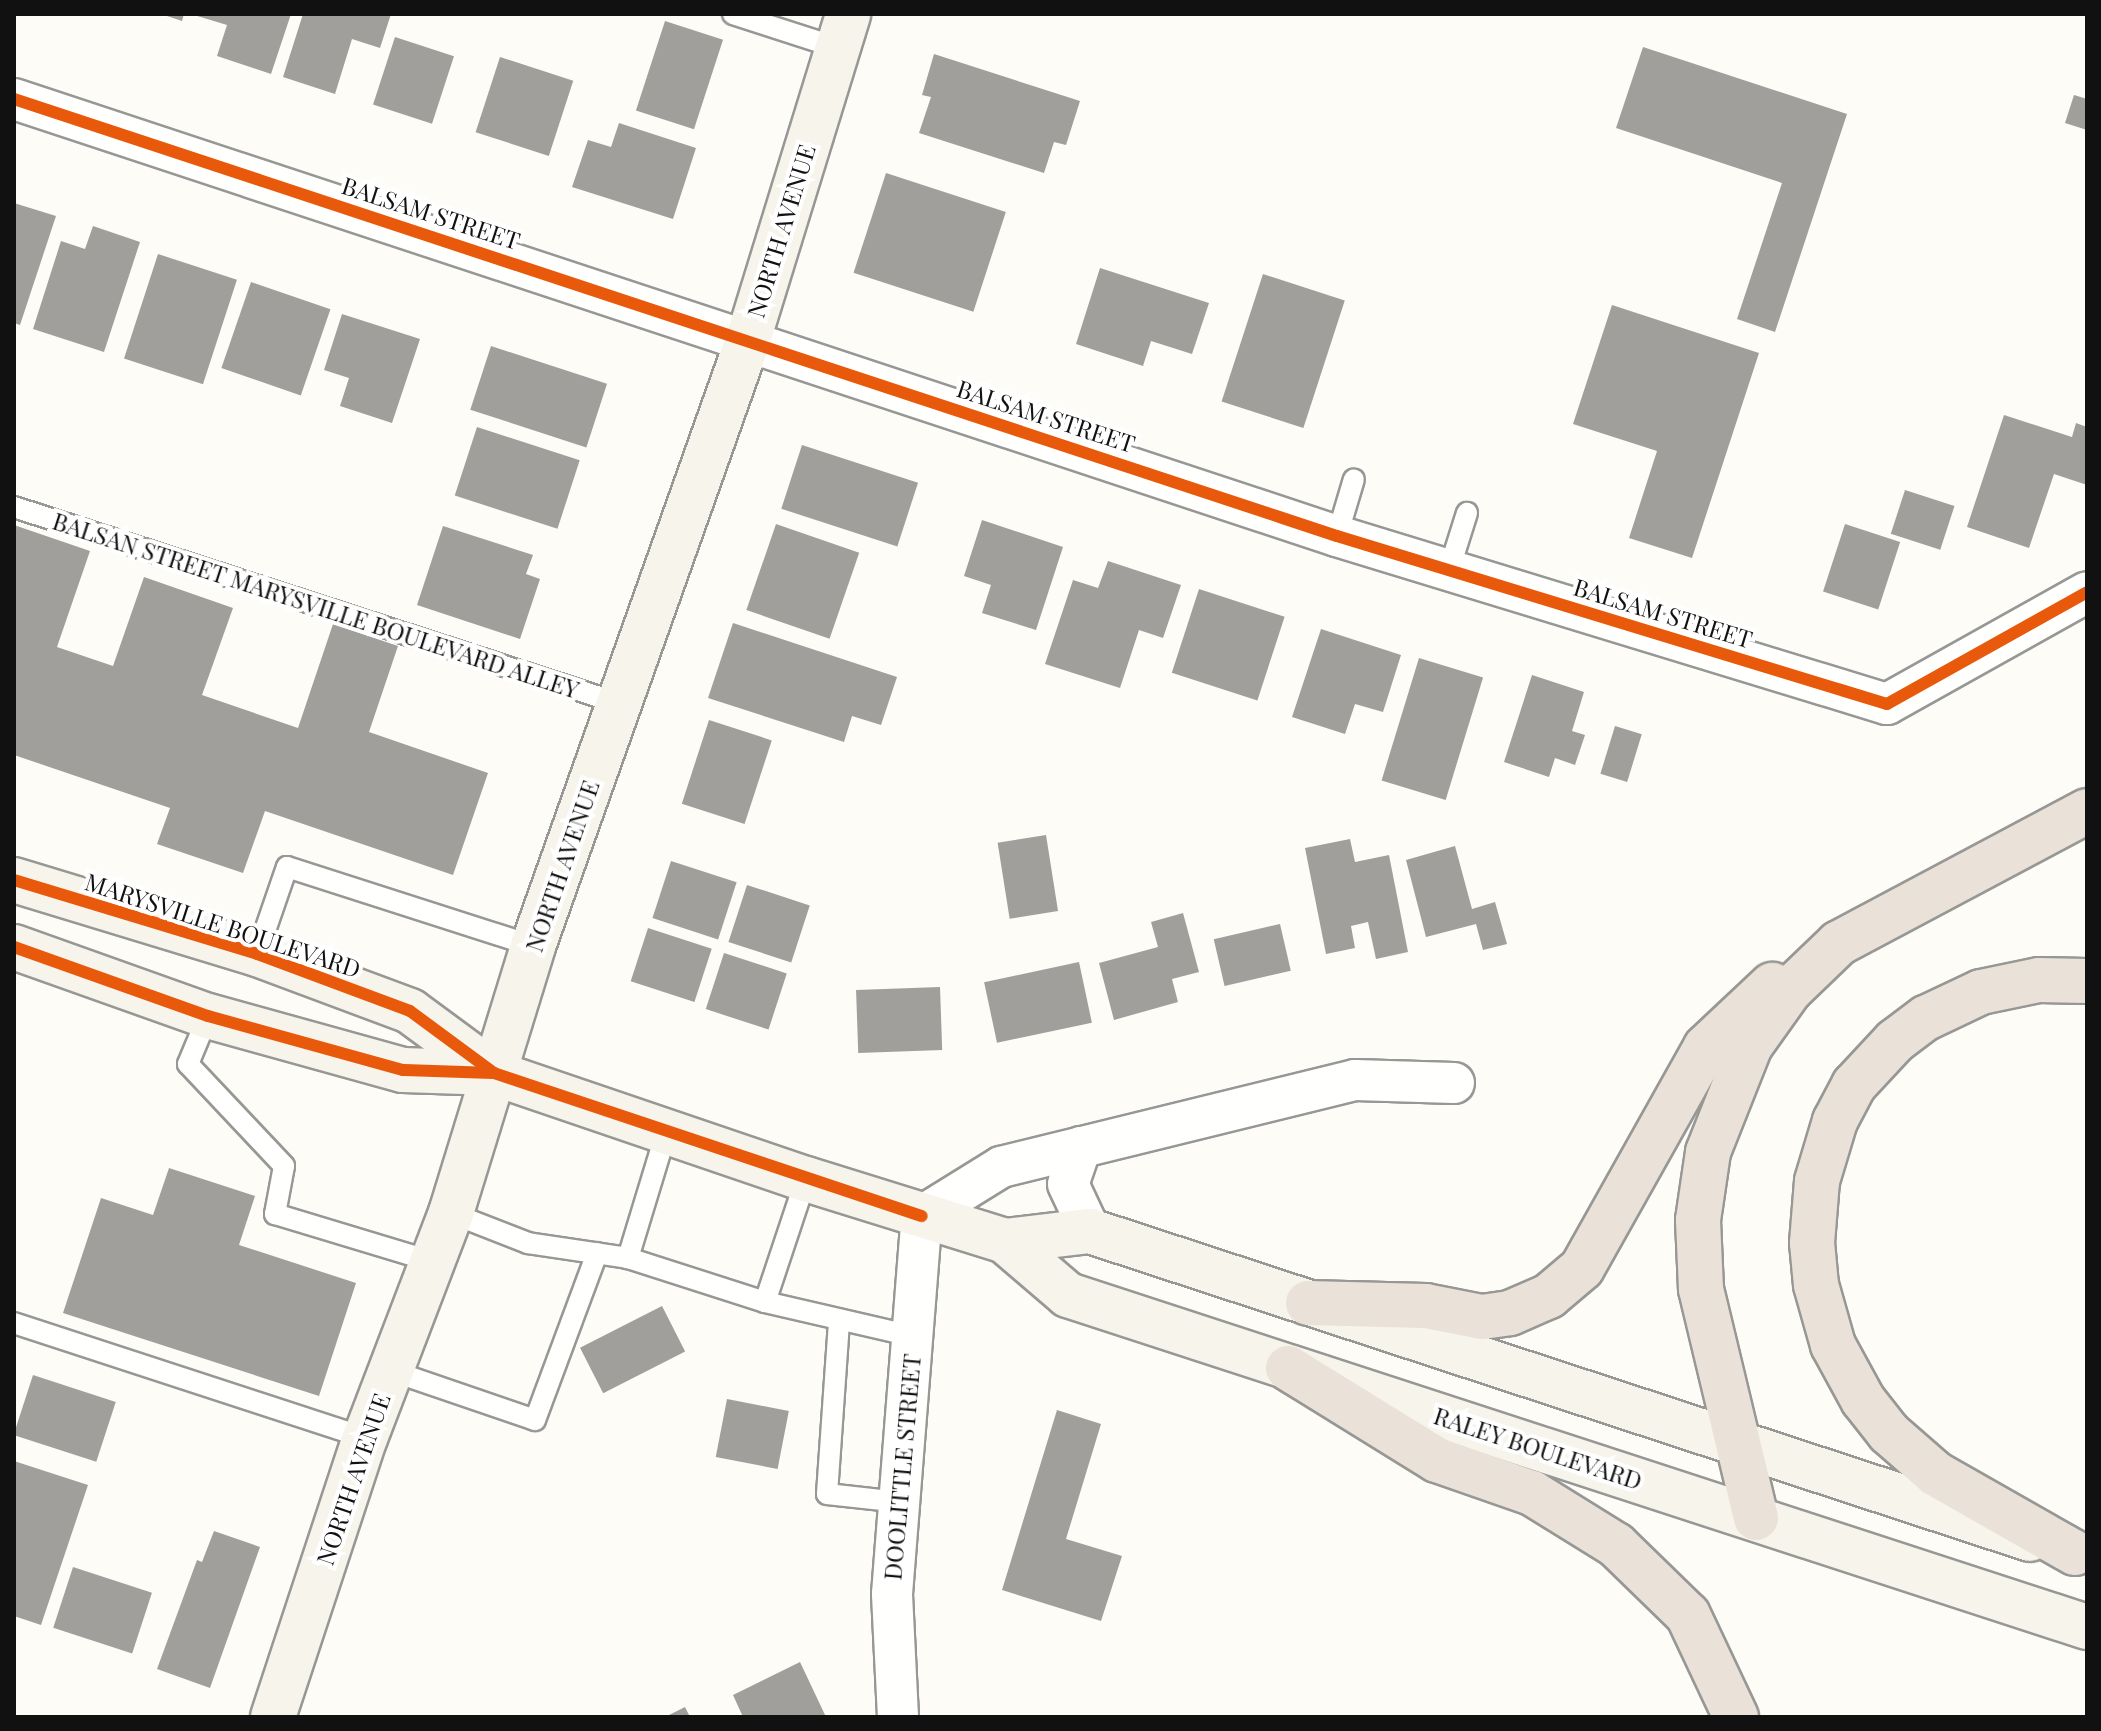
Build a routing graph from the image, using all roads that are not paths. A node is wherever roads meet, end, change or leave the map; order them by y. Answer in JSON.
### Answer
{"nodes":[{"id":1,"x":733,"y":14,"type":"edge"},
{"id":2,"x":843,"y":31,"type":"edge"},
{"id":3,"x":14,"y":99,"type":"edge"},
{"id":4,"x":748,"y":340,"type":"junction"},
{"id":5,"x":1354,"y":479,"type":"dead end"},
{"id":6,"x":14,"y":507,"type":"edge"},
{"id":7,"x":1467,"y":513,"type":"dead end"},
{"id":8,"x":1337,"y":536,"type":"junction"},
{"id":9,"x":1449,"y":570,"type":"junction"},
{"id":10,"x":2087,"y":592,"type":"edge"},
{"id":11,"x":618,"y":703,"type":"junction"},
{"id":12,"x":2087,"y":811,"type":"edge"},
{"id":13,"x":14,"y":880,"type":"edge"},
{"id":14,"x":533,"y":946,"type":"junction"},
{"id":15,"x":14,"y":947,"type":"edge"},
{"id":16,"x":257,"y":954,"type":"junction"},
{"id":17,"x":1822,"y":956,"type":"junction"},
{"id":18,"x":2087,"y":981,"type":"edge"},
{"id":19,"x":208,"y":1016,"type":"junction"},
{"id":20,"x":494,"y":1073,"type":"junction"},
{"id":21,"x":1454,"y":1083,"type":"dead end"},
{"id":22,"x":666,"y":1133,"type":"junction"},
{"id":23,"x":1081,"y":1147,"type":"junction"},
{"id":24,"x":806,"y":1179,"type":"junction"},
{"id":25,"x":451,"y":1213,"type":"junction"},
{"id":26,"x":922,"y":1216,"type":"junction"},
{"id":27,"x":1090,"y":1231,"type":"junction"},
{"id":28,"x":1005,"y":1241,"type":"junction"},
{"id":29,"x":597,"y":1253,"type":"junction"},
{"id":30,"x":628,"y":1258,"type":"junction"},
{"id":31,"x":434,"y":1262,"type":"junction"},
{"id":32,"x":765,"y":1302,"type":"junction"},
{"id":33,"x":1308,"y":1303,"type":"junction"},
{"id":34,"x":839,"y":1322,"type":"junction"},
{"id":35,"x":14,"y":1323,"type":"edge"},
{"id":36,"x":912,"y":1336,"type":"junction"},
{"id":37,"x":1288,"y":1368,"type":"junction"},
{"id":38,"x":392,"y":1371,"type":"junction"},
{"id":39,"x":365,"y":1438,"type":"junction"},
{"id":40,"x":1739,"y":1446,"type":"junction"},
{"id":41,"x":899,"y":1502,"type":"junction"},
{"id":42,"x":1756,"y":1518,"type":"junction"},
{"id":43,"x":2081,"y":1555,"type":"edge"},
{"id":44,"x":2087,"y":1627,"type":"edge"},
{"id":45,"x":273,"y":1717,"type":"edge"},
{"id":46,"x":898,"y":1717,"type":"edge"},
{"id":47,"x":1736,"y":1717,"type":"edge"}],
"edges":[{"from":1,"to":2,"type":"lane"},
{"from":2,"to":4,"type":"main road","name":"NORTH AVENUE"},
{"from":3,"to":4,"type":"street","name":"BALSAM STREET"},
{"from":4,"to":8,"type":"street","name":"BALSAM STREET"},
{"from":4,"to":11,"type":"main road","name":"NORTH AVENUE"},
{"from":5,"to":8,"type":"lane"},
{"from":6,"to":11,"type":"lane","name":"BALSAN STREET MARYSVILLE BOULEVARD ALLEY"},
{"from":7,"to":9,"type":"lane"},
{"from":8,"to":9,"type":"street","name":"BALSAM STREET"},
{"from":9,"to":10,"type":"street","name":"BALSAM STREET"},
{"from":11,"to":14,"type":"main road","name":"NORTH AVENUE"},
{"from":12,"to":17,"type":"highway"},
{"from":13,"to":16,"type":"main road","name":"MARYSVILLE BOULEVARD"},
{"from":14,"to":16,"type":"lane"},
{"from":14,"to":20,"type":"main road","name":"NORTH AVENUE"},
{"from":15,"to":19,"type":"main road","name":"MARYSVILLE BOULEVARD"},
{"from":16,"to":20,"type":"main road","name":"MARYSVILLE BOULEVARD"},
{"from":17,"to":33,"type":"highway"},
{"from":17,"to":40,"type":"highway"},
{"from":18,"to":43,"type":"highway"},
{"from":19,"to":20,"type":"main road","name":"MARYSVILLE BOULEVARD"},
{"from":19,"to":31,"type":"lane"},
{"from":20,"to":22,"type":"main road","name":"MARYSVILLE BOULEVARD"},
{"from":20,"to":25,"type":"main road","name":"NORTH AVENUE"},
{"from":21,"to":23,"type":"street"},
{"from":22,"to":24,"type":"main road","name":"MARYSVILLE BOULEVARD"},
{"from":22,"to":30,"type":"lane"},
{"from":23,"to":26,"type":"street"},
{"from":23,"to":27,"type":"street"},
{"from":24,"to":26,"type":"main road","name":"MARYSVILLE BOULEVARD"},
{"from":24,"to":32,"type":"lane"},
{"from":25,"to":29,"type":"lane"},
{"from":25,"to":31,"type":"main road","name":"NORTH AVENUE"},
{"from":26,"to":28,"type":"main road","name":"RALEY BOULEVARD"},
{"from":26,"to":36,"type":"street","name":"DOOLITTLE STREET"},
{"from":27,"to":28,"type":"main road","name":"RALEY BOULEVARD"},
{"from":27,"to":33,"type":"main road","name":"RALEY BOULEVARD"},
{"from":28,"to":37,"type":"main road","name":"RALEY BOULEVARD"},
{"from":29,"to":30,"type":"lane"},
{"from":29,"to":38,"type":"lane"},
{"from":30,"to":32,"type":"lane"},
{"from":31,"to":38,"type":"main road","name":"NORTH AVENUE"},
{"from":32,"to":34,"type":"lane"},
{"from":33,"to":40,"type":"main road","name":"RALEY BOULEVARD"},
{"from":34,"to":36,"type":"lane"},
{"from":34,"to":41,"type":"lane"},
{"from":35,"to":39,"type":"lane"},
{"from":36,"to":41,"type":"street","name":"DOOLITTLE STREET"},
{"from":37,"to":42,"type":"main road","name":"RALEY BOULEVARD"},
{"from":37,"to":47,"type":"highway"},
{"from":38,"to":39,"type":"main road","name":"NORTH AVENUE"},
{"from":39,"to":45,"type":"main road","name":"NORTH AVENUE"},
{"from":40,"to":42,"type":"highway"},
{"from":40,"to":43,"type":"main road","name":"RALEY BOULEVARD"},
{"from":41,"to":46,"type":"street","name":"DOOLITTLE STREET"},
{"from":42,"to":44,"type":"main road","name":"RALEY BOULEVARD"}]}
